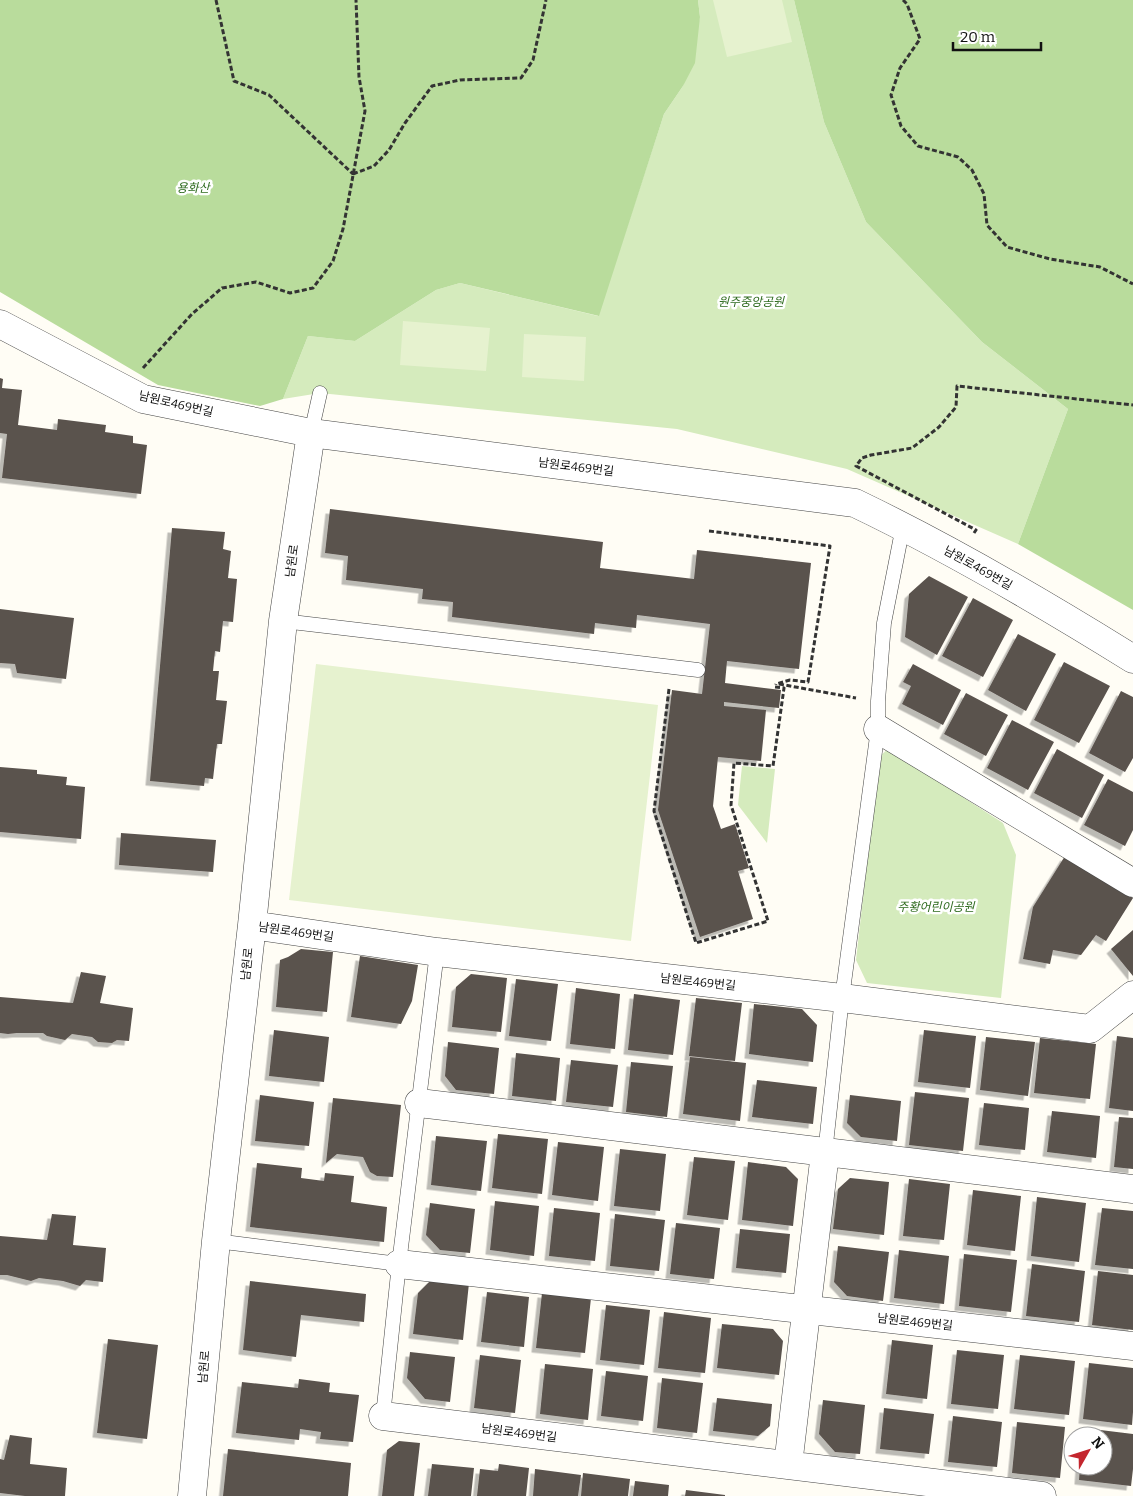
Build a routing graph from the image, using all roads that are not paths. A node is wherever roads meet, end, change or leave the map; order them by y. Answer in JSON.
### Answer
{"nodes":[{"id":1,"x":0,"y":324,"type":"edge"},
{"id":2,"x":320,"y":393,"type":"dead end"},
{"id":3,"x":311,"y":433,"type":"junction"},
{"id":4,"x":903,"y":526,"type":"junction"},
{"id":5,"x":283,"y":622,"type":"junction"},
{"id":6,"x":1133,"y":659,"type":"edge"},
{"id":7,"x":698,"y":670,"type":"dead end"},
{"id":8,"x":878,"y":729,"type":"junction"},
{"id":9,"x":1133,"y":884,"type":"edge"},
{"id":10,"x":252,"y":925,"type":"junction"},
{"id":11,"x":438,"y":952,"type":"junction"},
{"id":12,"x":1133,"y":995,"type":"edge"},
{"id":13,"x":842,"y":998,"type":"junction"},
{"id":14,"x":419,"y":1103,"type":"junction"},
{"id":15,"x":825,"y":1153,"type":"junction"},
{"id":16,"x":1133,"y":1189,"type":"edge"},
{"id":17,"x":216,"y":1241,"type":"junction"},
{"id":18,"x":399,"y":1264,"type":"junction"},
{"id":19,"x":807,"y":1310,"type":"junction"},
{"id":20,"x":1133,"y":1346,"type":"edge"},
{"id":21,"x":383,"y":1416,"type":"joint"},
{"id":22,"x":788,"y":1465,"type":"junction"},
{"id":23,"x":192,"y":1496,"type":"edge"},
{"id":24,"x":1042,"y":1496,"type":"edge"}],
"edges":[{"from":1,"to":3,"type":"street","name":"남원로469번길"},
{"from":2,"to":3,"type":"lane"},
{"from":3,"to":4,"type":"street","name":"남원로469번길"},
{"from":3,"to":5,"type":"street","name":"남원로"},
{"from":4,"to":6,"type":"street","name":"남원로469번길"},
{"from":4,"to":8,"type":"lane"},
{"from":5,"to":7,"type":"lane"},
{"from":5,"to":10,"type":"street","name":"남원로"},
{"from":8,"to":9,"type":"street"},
{"from":8,"to":13,"type":"lane"},
{"from":10,"to":11,"type":"street","name":"남원로469번길"},
{"from":10,"to":17,"type":"street","name":"남원로"},
{"from":11,"to":13,"type":"street","name":"남원로469번길"},
{"from":11,"to":14,"type":"lane"},
{"from":12,"to":13,"type":"street","name":"남원로469번길"},
{"from":13,"to":15,"type":"lane"},
{"from":14,"to":15,"type":"street"},
{"from":14,"to":18,"type":"lane"},
{"from":15,"to":16,"type":"street"},
{"from":15,"to":19,"type":"street"},
{"from":17,"to":18,"type":"lane"},
{"from":17,"to":23,"type":"street","name":"남원로"},
{"from":18,"to":19,"type":"street","name":"남원로469번길"},
{"from":18,"to":21,"type":"lane"},
{"from":19,"to":20,"type":"street","name":"남원로469번길"},
{"from":19,"to":22,"type":"street"},
{"from":21,"to":22,"type":"street","name":"남원로469번길"},
{"from":22,"to":24,"type":"street","name":"남원로469번길"}]}
